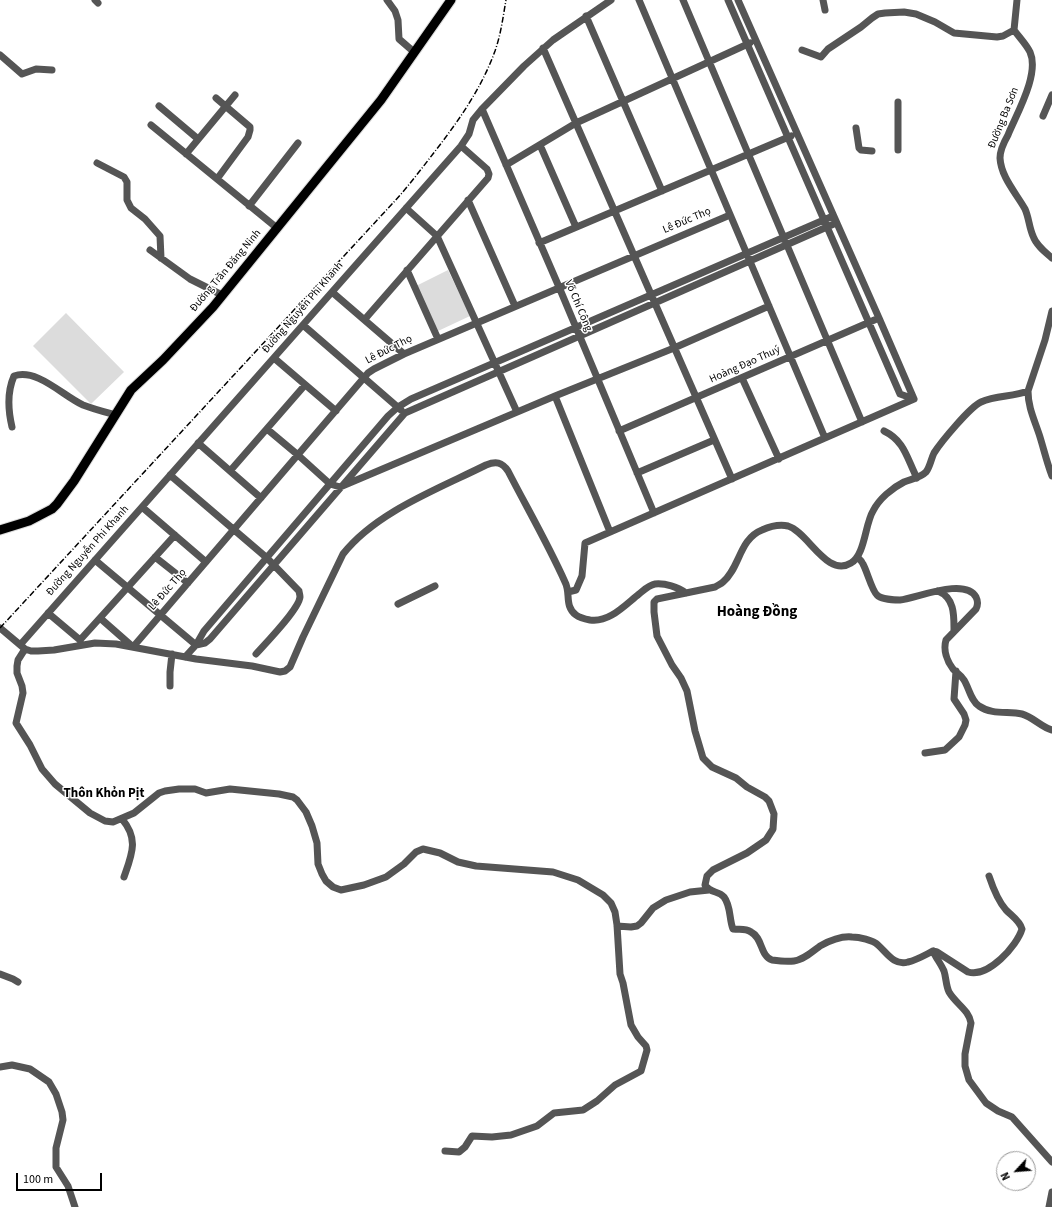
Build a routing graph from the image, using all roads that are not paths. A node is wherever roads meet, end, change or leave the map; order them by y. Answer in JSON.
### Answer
{"nodes":[{"id":1,"x":387,"y":0,"type":"edge"},
{"id":2,"x":451,"y":0,"type":"edge"},
{"id":3,"x":611,"y":0,"type":"edge"},
{"id":4,"x":638,"y":0,"type":"edge"},
{"id":5,"x":683,"y":0,"type":"edge"},
{"id":6,"x":728,"y":0,"type":"edge"},
{"id":7,"x":738,"y":0,"type":"edge"},
{"id":8,"x":823,"y":0,"type":"edge"},
{"id":9,"x":1017,"y":0,"type":"edge"},
{"id":10,"x":825,"y":10,"type":"dead end"},
{"id":11,"x":586,"y":16,"type":"junction"},
{"id":12,"x":1014,"y":30,"type":"junction"},
{"id":13,"x":756,"y":40,"type":"junction"},
{"id":14,"x":747,"y":44,"type":"junction"},
{"id":15,"x":543,"y":48,"type":"junction"},
{"id":16,"x":802,"y":50,"type":"dead end"},
{"id":17,"x":414,"y":52,"type":"junction"},
{"id":18,"x":0,"y":55,"type":"edge"},
{"id":19,"x":709,"y":62,"type":"junction"},
{"id":20,"x":52,"y":70,"type":"dead end"},
{"id":21,"x":672,"y":79,"type":"junction"},
{"id":22,"x":235,"y":95,"type":"dead end"},
{"id":23,"x":1052,"y":95,"type":"edge"},
{"id":24,"x":216,"y":98,"type":"dead end"},
{"id":25,"x":624,"y":102,"type":"junction"},
{"id":26,"x":898,"y":102,"type":"dead end"},
{"id":27,"x":159,"y":106,"type":"dead end"},
{"id":28,"x":225,"y":106,"type":"junction"},
{"id":29,"x":482,"y":109,"type":"junction"},
{"id":30,"x":1043,"y":116,"type":"dead end"},
{"id":31,"x":576,"y":123,"type":"junction"},
{"id":32,"x":151,"y":125,"type":"dead end"},
{"id":33,"x":856,"y":128,"type":"dead end"},
{"id":34,"x":797,"y":134,"type":"junction"},
{"id":35,"x":788,"y":138,"type":"junction"},
{"id":36,"x":198,"y":139,"type":"junction"},
{"id":37,"x":298,"y":143,"type":"dead end"},
{"id":38,"x":540,"y":145,"type":"junction"},
{"id":39,"x":461,"y":146,"type":"junction"},
{"id":40,"x":898,"y":150,"type":"dead end"},
{"id":41,"x":872,"y":151,"type":"dead end"},
{"id":42,"x":186,"y":154,"type":"junction"},
{"id":43,"x":749,"y":154,"type":"junction"},
{"id":44,"x":97,"y":163,"type":"dead end"},
{"id":45,"x":506,"y":165,"type":"junction"},
{"id":46,"x":711,"y":170,"type":"junction"},
{"id":47,"x":217,"y":179,"type":"junction"},
{"id":48,"x":662,"y":191,"type":"junction"},
{"id":49,"x":468,"y":200,"type":"junction"},
{"id":50,"x":249,"y":206,"type":"junction"},
{"id":51,"x":406,"y":208,"type":"junction"},
{"id":52,"x":614,"y":211,"type":"junction"},
{"id":53,"x":730,"y":215,"type":"junction"},
{"id":54,"x":825,"y":220,"type":"junction"},
{"id":55,"x":835,"y":220,"type":"junction"},
{"id":56,"x":576,"y":227,"type":"junction"},
{"id":57,"x":828,"y":227,"type":"junction"},
{"id":58,"x":277,"y":228,"type":"junction"},
{"id":59,"x":437,"y":236,"type":"junction"},
{"id":60,"x":786,"y":242,"type":"junction"},
{"id":61,"x":539,"y":243,"type":"junction"},
{"id":62,"x":150,"y":250,"type":"dead end"},
{"id":63,"x":746,"y":254,"type":"junction"},
{"id":64,"x":634,"y":255,"type":"junction"},
{"id":65,"x":161,"y":258,"type":"junction"},
{"id":66,"x":1052,"y":258,"type":"edge"},
{"id":67,"x":750,"y":262,"type":"junction"},
{"id":68,"x":407,"y":270,"type":"junction"},
{"id":69,"x":559,"y":287,"type":"junction"},
{"id":70,"x":332,"y":292,"type":"junction"},
{"id":71,"x":222,"y":295,"type":"junction"},
{"id":72,"x":652,"y":296,"type":"junction"},
{"id":73,"x":655,"y":303,"type":"junction"},
{"id":74,"x":516,"y":306,"type":"junction"},
{"id":75,"x":769,"y":306,"type":"junction"},
{"id":76,"x":1052,"y":311,"type":"edge"},
{"id":77,"x":879,"y":318,"type":"junction"},
{"id":78,"x":364,"y":319,"type":"junction"},
{"id":79,"x":869,"y":322,"type":"junction"},
{"id":80,"x":477,"y":323,"type":"junction"},
{"id":81,"x":303,"y":325,"type":"junction"},
{"id":82,"x":576,"y":328,"type":"junction"},
{"id":83,"x":579,"y":336,"type":"junction"},
{"id":84,"x":438,"y":339,"type":"junction"},
{"id":85,"x":828,"y":340,"type":"junction"},
{"id":86,"x":1048,"y":342,"type":"edge"},
{"id":87,"x":674,"y":348,"type":"junction"},
{"id":88,"x":404,"y":354,"type":"junction"},
{"id":89,"x":790,"y":357,"type":"junction"},
{"id":90,"x":274,"y":358,"type":"junction"},
{"id":91,"x":494,"y":363,"type":"junction"},
{"id":92,"x":499,"y":372,"type":"junction"},
{"id":93,"x":364,"y":377,"type":"junction"},
{"id":94,"x":742,"y":378,"type":"junction"},
{"id":95,"x":597,"y":380,"type":"junction"},
{"id":96,"x":305,"y":385,"type":"junction"},
{"id":97,"x":1028,"y":391,"type":"junction"},
{"id":98,"x":555,"y":396,"type":"junction"},
{"id":99,"x":696,"y":398,"type":"junction"},
{"id":100,"x":914,"y":399,"type":"junction"},
{"id":101,"x":398,"y":407,"type":"junction"},
{"id":102,"x":336,"y":411,"type":"junction"},
{"id":103,"x":517,"y":412,"type":"junction"},
{"id":104,"x":405,"y":413,"type":"junction"},
{"id":105,"x":116,"y":415,"type":"junction"},
{"id":106,"x":862,"y":422,"type":"junction"},
{"id":107,"x":12,"y":427,"type":"dead end"},
{"id":108,"x":267,"y":429,"type":"junction"},
{"id":109,"x":884,"y":430,"type":"dead end"},
{"id":110,"x":619,"y":431,"type":"junction"},
{"id":111,"x":825,"y":438,"type":"junction"},
{"id":112,"x":714,"y":440,"type":"junction"},
{"id":113,"x":198,"y":443,"type":"junction"},
{"id":114,"x":298,"y":455,"type":"junction"},
{"id":115,"x":778,"y":459,"type":"junction"},
{"id":116,"x":230,"y":471,"type":"junction"},
{"id":117,"x":637,"y":473,"type":"junction"},
{"id":118,"x":170,"y":475,"type":"junction"},
{"id":119,"x":1052,"y":476,"type":"edge"},
{"id":120,"x":917,"y":478,"type":"junction"},
{"id":121,"x":732,"y":479,"type":"junction"},
{"id":122,"x":330,"y":484,"type":"junction"},
{"id":123,"x":340,"y":487,"type":"junction"},
{"id":124,"x":261,"y":498,"type":"junction"},
{"id":125,"x":142,"y":507,"type":"junction"},
{"id":126,"x":654,"y":513,"type":"junction"},
{"id":127,"x":0,"y":530,"type":"edge"},
{"id":128,"x":234,"y":530,"type":"junction"},
{"id":129,"x":610,"y":532,"type":"junction"},
{"id":130,"x":174,"y":535,"type":"junction"},
{"id":131,"x":155,"y":557,"type":"junction"},
{"id":132,"x":858,"y":557,"type":"junction"},
{"id":133,"x":267,"y":558,"type":"junction"},
{"id":134,"x":95,"y":560,"type":"junction"},
{"id":135,"x":206,"y":562,"type":"junction"},
{"id":136,"x":274,"y":564,"type":"junction"},
{"id":137,"x":188,"y":583,"type":"junction"},
{"id":138,"x":435,"y":586,"type":"dead end"},
{"id":139,"x":127,"y":587,"type":"junction"},
{"id":140,"x":937,"y":591,"type":"junction"},
{"id":141,"x":568,"y":592,"type":"junction"},
{"id":142,"x":686,"y":593,"type":"junction"},
{"id":143,"x":398,"y":604,"type":"dead end"},
{"id":144,"x":48,"y":613,"type":"junction"},
{"id":145,"x":160,"y":615,"type":"junction"},
{"id":146,"x":100,"y":618,"type":"junction"},
{"id":147,"x":0,"y":628,"type":"edge"},
{"id":148,"x":954,"y":631,"type":"junction"},
{"id":149,"x":196,"y":645,"type":"junction"},
{"id":150,"x":22,"y":647,"type":"junction"},
{"id":151,"x":133,"y":647,"type":"junction"},
{"id":152,"x":172,"y":654,"type":"junction"},
{"id":153,"x":256,"y":654,"type":"dead end"},
{"id":154,"x":185,"y":657,"type":"junction"},
{"id":155,"x":956,"y":671,"type":"junction"},
{"id":156,"x":170,"y":686,"type":"dead end"},
{"id":157,"x":1052,"y":730,"type":"edge"},
{"id":158,"x":925,"y":753,"type":"dead end"},
{"id":159,"x":122,"y":819,"type":"junction"},
{"id":160,"x":989,"y":876,"type":"dead end"},
{"id":161,"x":124,"y":877,"type":"dead end"},
{"id":162,"x":709,"y":890,"type":"junction"},
{"id":163,"x":617,"y":926,"type":"junction"},
{"id":164,"x":933,"y":951,"type":"junction"},
{"id":165,"x":0,"y":974,"type":"edge"},
{"id":166,"x":18,"y":982,"type":"dead end"},
{"id":167,"x":0,"y":1067,"type":"edge"},
{"id":168,"x":445,"y":1152,"type":"dead end"},
{"id":169,"x":1052,"y":1162,"type":"edge"},
{"id":170,"x":1052,"y":1192,"type":"edge"},
{"id":171,"x":75,"y":1207,"type":"edge"},
{"id":172,"x":1049,"y":1207,"type":"edge"}],
"edges":[{"from":1,"to":17,"type":"street"},
{"from":2,"to":17,"type":"main road","name":"Đường Trần Đăng Ninh"},
{"from":3,"to":11,"type":"street","name":"Đường Nguyễn Phi Khanh"},
{"from":4,"to":21,"type":"street"},
{"from":5,"to":19,"type":"street"},
{"from":6,"to":14,"type":"street"},
{"from":7,"to":13,"type":"street"},
{"from":8,"to":10,"type":"street"},
{"from":9,"to":12,"type":"street"},
{"from":11,"to":15,"type":"street","name":"Đường Nguyễn Phi Khanh"},
{"from":11,"to":25,"type":"street"},
{"from":12,"to":16,"type":"street"},
{"from":12,"to":66,"type":"street","name":"Đường Ba Sơn"},
{"from":13,"to":14,"type":"street"},
{"from":13,"to":34,"type":"street"},
{"from":14,"to":19,"type":"street"},
{"from":14,"to":35,"type":"street"},
{"from":15,"to":29,"type":"street","name":"Đường Nguyễn Phi Khanh"},
{"from":15,"to":31,"type":"street"},
{"from":17,"to":58,"type":"main road","name":"Đường Trần Đăng Ninh"},
{"from":18,"to":20,"type":"street"},
{"from":19,"to":21,"type":"street"},
{"from":19,"to":43,"type":"street"},
{"from":21,"to":25,"type":"street"},
{"from":21,"to":46,"type":"street"},
{"from":22,"to":28,"type":"street"},
{"from":23,"to":30,"type":"street"},
{"from":24,"to":28,"type":"street"},
{"from":25,"to":31,"type":"street"},
{"from":25,"to":48,"type":"street"},
{"from":26,"to":40,"type":"street"},
{"from":27,"to":36,"type":"street"},
{"from":28,"to":36,"type":"street"},
{"from":28,"to":47,"type":"street"},
{"from":29,"to":39,"type":"street","name":"Đường Nguyễn Phi Khanh"},
{"from":29,"to":45,"type":"street","name":"Võ Chí Công"},
{"from":31,"to":38,"type":"street"},
{"from":31,"to":52,"type":"street"},
{"from":32,"to":42,"type":"street"},
{"from":33,"to":41,"type":"street"},
{"from":34,"to":35,"type":"street"},
{"from":34,"to":55,"type":"street"},
{"from":35,"to":43,"type":"street"},
{"from":35,"to":54,"type":"street"},
{"from":36,"to":42,"type":"street"},
{"from":37,"to":50,"type":"street"},
{"from":38,"to":45,"type":"street"},
{"from":38,"to":56,"type":"street"},
{"from":39,"to":49,"type":"street"},
{"from":39,"to":51,"type":"street","name":"Đường Nguyễn Phi Khanh"},
{"from":42,"to":47,"type":"street"},
{"from":43,"to":46,"type":"street"},
{"from":43,"to":60,"type":"street"},
{"from":44,"to":65,"type":"street"},
{"from":45,"to":61,"type":"street","name":"Võ Chí Công"},
{"from":46,"to":48,"type":"street"},
{"from":46,"to":53,"type":"street"},
{"from":47,"to":50,"type":"street"},
{"from":48,"to":52,"type":"street"},
{"from":49,"to":59,"type":"street"},
{"from":49,"to":74,"type":"street"},
{"from":50,"to":58,"type":"street"},
{"from":51,"to":59,"type":"street"},
{"from":51,"to":70,"type":"street","name":"Đường Nguyễn Phi Khanh"},
{"from":52,"to":56,"type":"street"},
{"from":52,"to":64,"type":"street"},
{"from":53,"to":63,"type":"street"},
{"from":53,"to":64,"type":"street","name":"Lê Đức Thọ"},
{"from":54,"to":55,"type":"street"},
{"from":54,"to":57,"type":"street"},
{"from":54,"to":60,"type":"street"},
{"from":55,"to":57,"type":"street"},
{"from":55,"to":77,"type":"street"},
{"from":56,"to":61,"type":"street"},
{"from":57,"to":60,"type":"street"},
{"from":57,"to":79,"type":"street"},
{"from":58,"to":71,"type":"main road","name":"Đường Trần Đăng Ninh"},
{"from":59,"to":68,"type":"street"},
{"from":59,"to":80,"type":"street"},
{"from":60,"to":63,"type":"street"},
{"from":60,"to":67,"type":"street"},
{"from":60,"to":85,"type":"street"},
{"from":61,"to":69,"type":"street","name":"Võ Chí Công"},
{"from":62,"to":65,"type":"street"},
{"from":63,"to":67,"type":"street"},
{"from":63,"to":72,"type":"street"},
{"from":64,"to":69,"type":"street","name":"Lê Đức Thọ"},
{"from":64,"to":72,"type":"street"},
{"from":65,"to":71,"type":"street"},
{"from":67,"to":73,"type":"street"},
{"from":67,"to":75,"type":"street"},
{"from":68,"to":78,"type":"street"},
{"from":68,"to":84,"type":"street"},
{"from":69,"to":74,"type":"street","name":"Lê Đức Thọ"},
{"from":69,"to":82,"type":"street","name":"Võ Chí Công"},
{"from":70,"to":78,"type":"street"},
{"from":70,"to":81,"type":"street","name":"Đường Nguyễn Phi Khanh"},
{"from":71,"to":105,"type":"main road","name":"Đường Trần Đăng Ninh"},
{"from":72,"to":73,"type":"street"},
{"from":72,"to":82,"type":"street"},
{"from":73,"to":83,"type":"street"},
{"from":73,"to":87,"type":"street"},
{"from":74,"to":80,"type":"street","name":"Lê Đức Thọ"},
{"from":75,"to":87,"type":"street"},
{"from":75,"to":89,"type":"street"},
{"from":76,"to":86,"type":"street"},
{"from":77,"to":79,"type":"street","name":"Hoàng Đạo Thuý"},
{"from":77,"to":100,"type":"street"},
{"from":78,"to":88,"type":"street"},
{"from":79,"to":85,"type":"street","name":"Hoàng Đạo Thuý"},
{"from":79,"to":100,"type":"street"},
{"from":80,"to":84,"type":"street","name":"Lê Đức Thọ"},
{"from":80,"to":91,"type":"street"},
{"from":81,"to":90,"type":"street","name":"Đường Nguyễn Phi Khanh"},
{"from":81,"to":93,"type":"street"},
{"from":82,"to":83,"type":"street","name":"Võ Chí Công"},
{"from":82,"to":91,"type":"street"},
{"from":83,"to":92,"type":"street"},
{"from":83,"to":95,"type":"street","name":"Võ Chí Công"},
{"from":84,"to":88,"type":"street","name":"Lê Đức Thọ"},
{"from":85,"to":89,"type":"street","name":"Hoàng Đạo Thuý"},
{"from":85,"to":106,"type":"street"},
{"from":86,"to":97,"type":"street"},
{"from":87,"to":95,"type":"street"},
{"from":87,"to":99,"type":"street"},
{"from":88,"to":93,"type":"street","name":"Lê Đức Thọ"},
{"from":89,"to":94,"type":"street","name":"Hoàng Đạo Thuý"},
{"from":89,"to":111,"type":"street"},
{"from":90,"to":96,"type":"street"},
{"from":90,"to":113,"type":"street","name":"Đường Nguyễn Phi Khanh"},
{"from":91,"to":92,"type":"street"},
{"from":91,"to":101,"type":"street"},
{"from":92,"to":103,"type":"street"},
{"from":92,"to":104,"type":"street"},
{"from":93,"to":101,"type":"street"},
{"from":93,"to":102,"type":"street","name":"Lê Đức Thọ"},
{"from":94,"to":99,"type":"street","name":"Hoàng Đạo Thuý"},
{"from":94,"to":115,"type":"street"},
{"from":95,"to":98,"type":"street"},
{"from":95,"to":110,"type":"street","name":"Võ Chí Công"},
{"from":96,"to":102,"type":"street"},
{"from":96,"to":108,"type":"street"},
{"from":97,"to":119,"type":"street"},
{"from":97,"to":120,"type":"street"},
{"from":98,"to":103,"type":"street"},
{"from":98,"to":129,"type":"street"},
{"from":99,"to":110,"type":"street","name":"Hoàng Đạo Thuý"},
{"from":99,"to":112,"type":"street"},
{"from":100,"to":106,"type":"street"},
{"from":101,"to":104,"type":"street"},
{"from":101,"to":122,"type":"street"},
{"from":102,"to":114,"type":"street","name":"Lê Đức Thọ"},
{"from":103,"to":123,"type":"street"},
{"from":104,"to":123,"type":"street"},
{"from":105,"to":107,"type":"street"},
{"from":105,"to":127,"type":"main road","name":"Đường Trần Đăng Ninh"},
{"from":106,"to":111,"type":"street"},
{"from":108,"to":114,"type":"street"},
{"from":108,"to":116,"type":"street"},
{"from":109,"to":120,"type":"street"},
{"from":110,"to":117,"type":"street","name":"Võ Chí Công"},
{"from":111,"to":115,"type":"street"},
{"from":112,"to":117,"type":"street"},
{"from":112,"to":121,"type":"street"},
{"from":113,"to":116,"type":"street"},
{"from":113,"to":118,"type":"street","name":"Đường Nguyễn Phi Khanh"},
{"from":114,"to":122,"type":"street"},
{"from":114,"to":124,"type":"street","name":"Lê Đức Thọ"},
{"from":115,"to":121,"type":"street"},
{"from":116,"to":124,"type":"street"},
{"from":117,"to":126,"type":"street","name":"Võ Chí Công"},
{"from":118,"to":125,"type":"street","name":"Đường Nguyễn Phi Khanh"},
{"from":118,"to":128,"type":"street"},
{"from":120,"to":132,"type":"street"},
{"from":121,"to":126,"type":"street"},
{"from":122,"to":123,"type":"street"},
{"from":122,"to":133,"type":"street"},
{"from":123,"to":136,"type":"street"},
{"from":124,"to":128,"type":"street","name":"Lê Đức Thọ"},
{"from":125,"to":130,"type":"street"},
{"from":125,"to":134,"type":"street","name":"Đường Nguyễn Phi Khanh"},
{"from":126,"to":129,"type":"street"},
{"from":128,"to":133,"type":"street"},
{"from":128,"to":135,"type":"street","name":"Lê Đức Thọ"},
{"from":129,"to":141,"type":"street"},
{"from":130,"to":131,"type":"street"},
{"from":130,"to":135,"type":"street"},
{"from":131,"to":137,"type":"street"},
{"from":131,"to":139,"type":"street"},
{"from":132,"to":140,"type":"street"},
{"from":132,"to":142,"type":"street"},
{"from":133,"to":136,"type":"street"},
{"from":133,"to":149,"type":"street"},
{"from":134,"to":139,"type":"street"},
{"from":134,"to":144,"type":"street","name":"Đường Nguyễn Phi Khanh"},
{"from":135,"to":137,"type":"street","name":"Lê Đức Thọ"},
{"from":136,"to":149,"type":"street"},
{"from":136,"to":153,"type":"street"},
{"from":137,"to":145,"type":"street","name":"Lê Đức Thọ"},
{"from":138,"to":143,"type":"street"},
{"from":139,"to":145,"type":"street"},
{"from":139,"to":146,"type":"street"},
{"from":140,"to":148,"type":"street"},
{"from":140,"to":148,"type":"street"},
{"from":141,"to":142,"type":"street"},
{"from":141,"to":154,"type":"street"},
{"from":142,"to":162,"type":"street"},
{"from":144,"to":146,"type":"street"},
{"from":144,"to":150,"type":"street","name":"Đường Nguyễn Phi Khanh"},
{"from":145,"to":149,"type":"street"},
{"from":145,"to":151,"type":"street","name":"Lê Đức Thọ"},
{"from":146,"to":151,"type":"street"},
{"from":147,"to":150,"type":"street"},
{"from":148,"to":155,"type":"street"},
{"from":149,"to":154,"type":"street"},
{"from":150,"to":151,"type":"street"},
{"from":150,"to":159,"type":"street","name":"Đường Nguyễn Phi Khanh"},
{"from":151,"to":152,"type":"street"},
{"from":152,"to":154,"type":"street"},
{"from":152,"to":156,"type":"street"},
{"from":155,"to":157,"type":"street"},
{"from":155,"to":158,"type":"street"},
{"from":159,"to":161,"type":"street"},
{"from":159,"to":163,"type":"street"},
{"from":160,"to":164,"type":"street"},
{"from":162,"to":163,"type":"street"},
{"from":162,"to":164,"type":"street"},
{"from":163,"to":168,"type":"street"},
{"from":164,"to":169,"type":"street"},
{"from":165,"to":166,"type":"street"},
{"from":167,"to":171,"type":"street"},
{"from":170,"to":172,"type":"street"}]}
